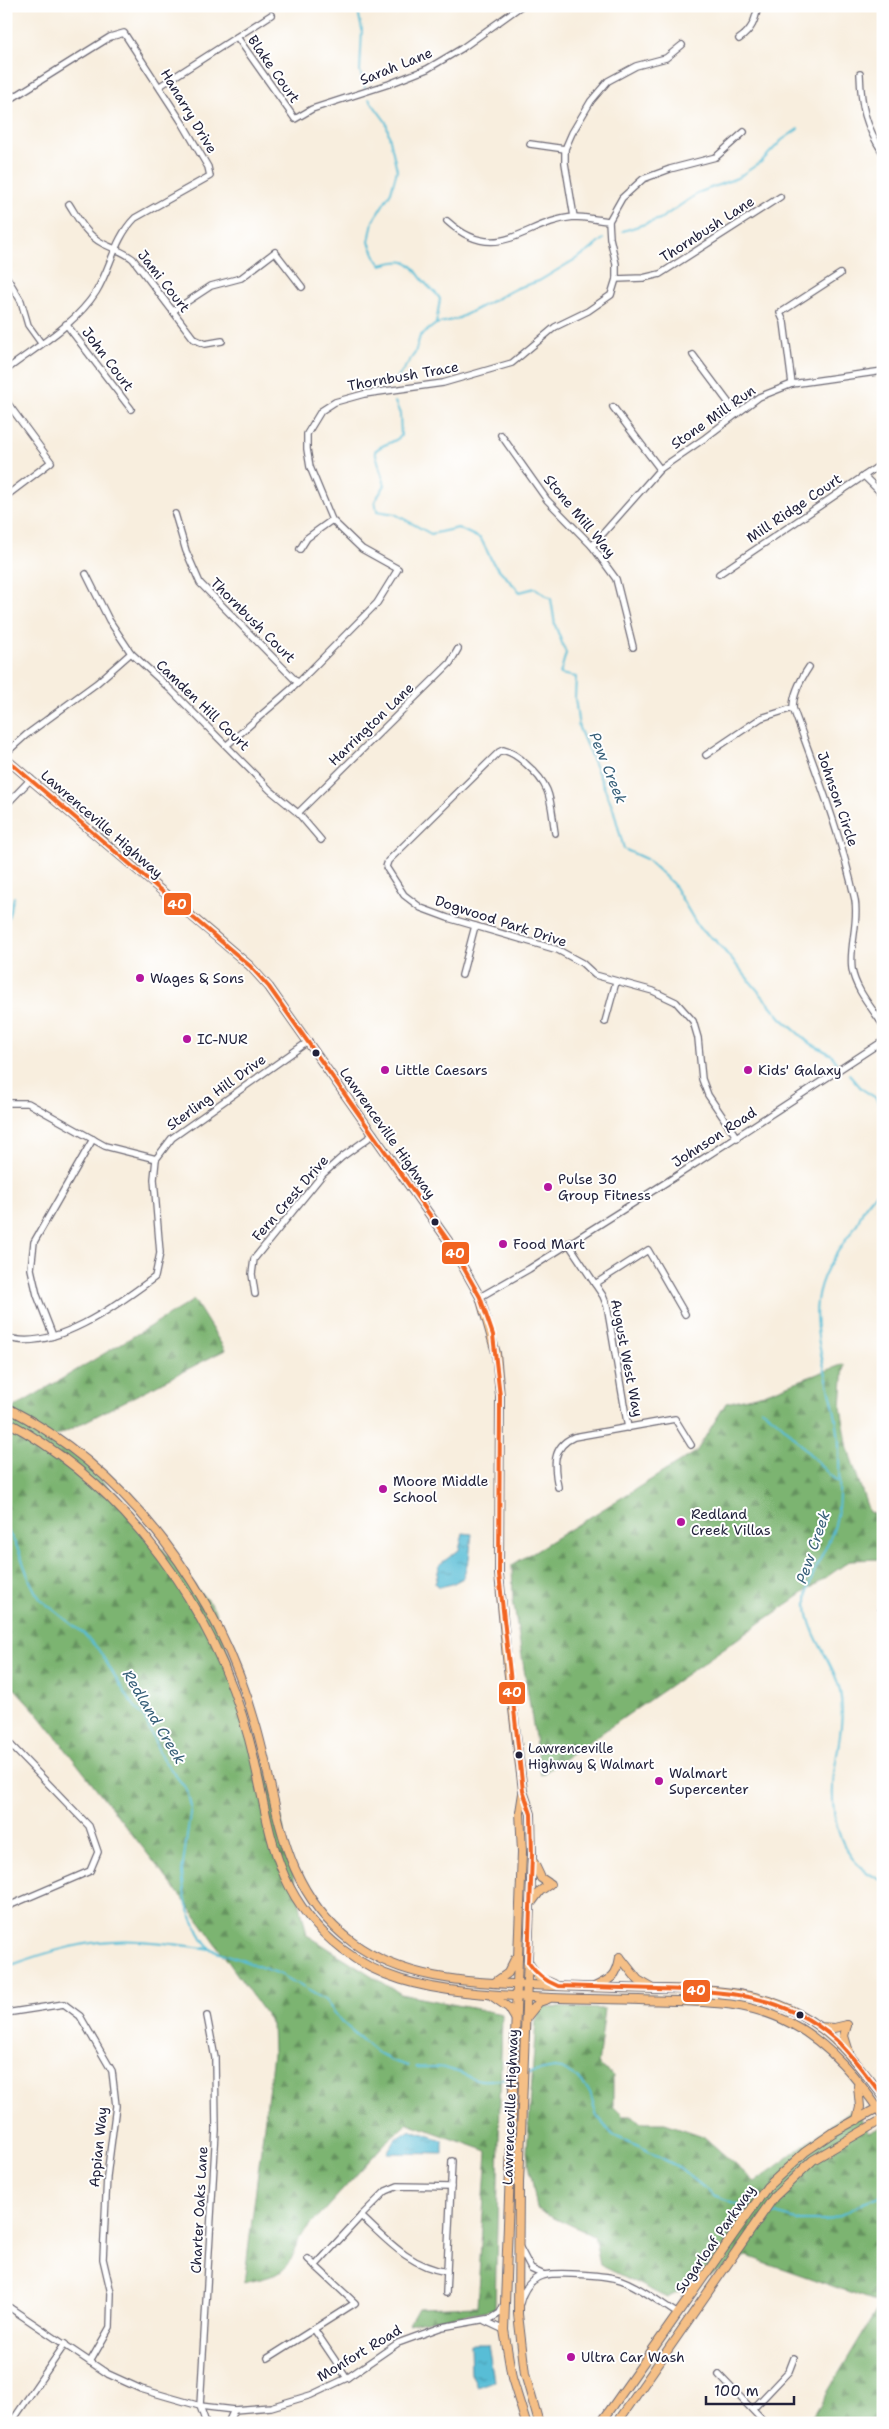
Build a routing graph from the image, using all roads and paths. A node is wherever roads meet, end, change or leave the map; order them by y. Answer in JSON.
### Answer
{"nodes":[{"id":1,"x":521,"y":6,"type":"edge"},
{"id":2,"x":758,"y":6,"type":"edge"},
{"id":3,"x":271,"y":15,"type":"dead end"},
{"id":4,"x":237,"y":37,"type":"junction"},
{"id":5,"x":740,"y":39,"type":"dead end"},
{"id":6,"x":682,"y":45,"type":"dead end"},
{"id":7,"x":860,"y":74,"type":"dead end"},
{"id":8,"x":160,"y":86,"type":"junction"},
{"id":9,"x":6,"y":102,"type":"edge"},
{"id":10,"x":299,"y":118,"type":"joint"},
{"id":11,"x":744,"y":132,"type":"dead end"},
{"id":12,"x":530,"y":144,"type":"dead end"},
{"id":13,"x":565,"y":149,"type":"junction"},
{"id":14,"x":883,"y":153,"type":"edge"},
{"id":15,"x":780,"y":197,"type":"dead end"},
{"id":16,"x":69,"y":204,"type":"dead end"},
{"id":17,"x":574,"y":217,"type":"junction"},
{"id":18,"x":447,"y":221,"type":"dead end"},
{"id":19,"x":609,"y":221,"type":"junction"},
{"id":20,"x":114,"y":248,"type":"junction"},
{"id":21,"x":840,"y":274,"type":"dead end"},
{"id":22,"x":6,"y":276,"type":"edge"},
{"id":23,"x":616,"y":279,"type":"junction"},
{"id":24,"x":302,"y":287,"type":"dead end"},
{"id":25,"x":173,"y":311,"type":"junction"},
{"id":26,"x":66,"y":324,"type":"junction"},
{"id":27,"x":222,"y":341,"type":"dead end"},
{"id":28,"x":41,"y":343,"type":"junction"},
{"id":29,"x":693,"y":354,"type":"dead end"},
{"id":30,"x":6,"y":370,"type":"edge"},
{"id":31,"x":883,"y":371,"type":"edge"},
{"id":32,"x":792,"y":384,"type":"junction"},
{"id":33,"x":6,"y":401,"type":"edge"},
{"id":34,"x":613,"y":407,"type":"dead end"},
{"id":35,"x":131,"y":409,"type":"dead end"},
{"id":36,"x":737,"y":414,"type":"junction"},
{"id":37,"x":501,"y":436,"type":"dead end"},
{"id":38,"x":883,"y":463,"type":"edge"},
{"id":39,"x":660,"y":469,"type":"junction"},
{"id":40,"x":864,"y":476,"type":"junction"},
{"id":41,"x":883,"y":495,"type":"edge"},
{"id":42,"x":6,"y":496,"type":"edge"},
{"id":43,"x":175,"y":514,"type":"dead end"},
{"id":44,"x":332,"y":520,"type":"junction"},
{"id":45,"x":592,"y":546,"type":"junction"},
{"id":46,"x":300,"y":549,"type":"dead end"},
{"id":47,"x":86,"y":574,"type":"dead end"},
{"id":48,"x":719,"y":574,"type":"dead end"},
{"id":49,"x":633,"y":647,"type":"dead end"},
{"id":50,"x":458,"y":649,"type":"dead end"},
{"id":51,"x":131,"y":653,"type":"junction"},
{"id":52,"x":809,"y":667,"type":"dead end"},
{"id":53,"x":298,"y":683,"type":"junction"},
{"id":54,"x":793,"y":708,"type":"junction"},
{"id":55,"x":227,"y":745,"type":"junction"},
{"id":56,"x":6,"y":753,"type":"edge"},
{"id":57,"x":706,"y":755,"type":"dead end"},
{"id":58,"x":6,"y":759,"type":"edge"},
{"id":59,"x":30,"y":779,"type":"junction"},
{"id":60,"x":6,"y":805,"type":"edge"},
{"id":61,"x":298,"y":813,"type":"junction"},
{"id":62,"x":555,"y":833,"type":"dead end"},
{"id":63,"x":321,"y":840,"type":"dead end"},
{"id":64,"x":475,"y":926,"type":"junction"},
{"id":65,"x":462,"y":976,"type":"dead end"},
{"id":66,"x":616,"y":982,"type":"junction"},
{"id":67,"x":605,"y":1022,"type":"dead end"},
{"id":68,"x":883,"y":1025,"type":"edge"},
{"id":69,"x":309,"y":1041,"type":"junction"},
{"id":70,"x":883,"y":1041,"type":"edge"},
{"id":71,"x":6,"y":1103,"type":"edge"},
{"id":72,"x":374,"y":1134,"type":"junction"},
{"id":73,"x":737,"y":1138,"type":"junction"},
{"id":74,"x":93,"y":1139,"type":"junction"},
{"id":75,"x":156,"y":1159,"type":"junction"},
{"id":76,"x":568,"y":1243,"type":"junction"},
{"id":77,"x":595,"y":1284,"type":"junction"},
{"id":78,"x":255,"y":1294,"type":"dead end"},
{"id":79,"x":480,"y":1296,"type":"junction"},
{"id":80,"x":685,"y":1314,"type":"dead end"},
{"id":81,"x":53,"y":1336,"type":"junction"},
{"id":82,"x":6,"y":1337,"type":"edge"},
{"id":83,"x":6,"y":1407,"type":"edge"},
{"id":84,"x":6,"y":1421,"type":"edge"},
{"id":85,"x":628,"y":1428,"type":"junction"},
{"id":86,"x":691,"y":1445,"type":"dead end"},
{"id":87,"x":558,"y":1487,"type":"dead end"},
{"id":88,"x":214,"y":1616,"type":"junction"},
{"id":89,"x":204,"y":1622,"type":"junction"},
{"id":90,"x":6,"y":1740,"type":"edge"},
{"id":91,"x":270,"y":1785,"type":"junction"},
{"id":92,"x":259,"y":1788,"type":"junction"},
{"id":93,"x":523,"y":1791,"type":"junction"},
{"id":94,"x":532,"y":1855,"type":"junction"},
{"id":95,"x":530,"y":1906,"type":"junction"},
{"id":96,"x":6,"y":1907,"type":"edge"},
{"id":97,"x":350,"y":1940,"type":"junction"},
{"id":98,"x":343,"y":1950,"type":"junction"},
{"id":99,"x":517,"y":1952,"type":"junction"},
{"id":100,"x":528,"y":1962,"type":"junction"},
{"id":101,"x":494,"y":1983,"type":"junction"},
{"id":102,"x":516,"y":1984,"type":"junction"},
{"id":103,"x":527,"y":1984,"type":"junction"},
{"id":104,"x":558,"y":1986,"type":"junction"},
{"id":105,"x":592,"y":1988,"type":"junction"},
{"id":106,"x":654,"y":1989,"type":"junction"},
{"id":107,"x":488,"y":1994,"type":"junction"},
{"id":108,"x":516,"y":1995,"type":"junction"},
{"id":109,"x":527,"y":1996,"type":"junction"},
{"id":110,"x":551,"y":1998,"type":"junction"},
{"id":111,"x":6,"y":2013,"type":"edge"},
{"id":112,"x":207,"y":2016,"type":"dead end"},
{"id":113,"x":515,"y":2018,"type":"junction"},
{"id":114,"x":526,"y":2019,"type":"junction"},
{"id":115,"x":818,"y":2027,"type":"junction"},
{"id":116,"x":850,"y":2054,"type":"junction"},
{"id":117,"x":857,"y":2082,"type":"junction"},
{"id":118,"x":883,"y":2096,"type":"edge"},
{"id":119,"x":880,"y":2107,"type":"edge"},
{"id":120,"x":883,"y":2117,"type":"edge"},
{"id":121,"x":857,"y":2120,"type":"junction"},
{"id":122,"x":452,"y":2161,"type":"dead end"},
{"id":123,"x":451,"y":2187,"type":"junction"},
{"id":124,"x":361,"y":2216,"type":"junction"},
{"id":125,"x":517,"y":2242,"type":"junction"},
{"id":126,"x":308,"y":2259,"type":"dead end"},
{"id":127,"x":315,"y":2266,"type":"junction"},
{"id":128,"x":447,"y":2272,"type":"junction"},
{"id":129,"x":544,"y":2275,"type":"junction"},
{"id":130,"x":446,"y":2293,"type":"dead end"},
{"id":131,"x":504,"y":2304,"type":"junction"},
{"id":132,"x":6,"y":2305,"type":"edge"},
{"id":133,"x":518,"y":2314,"type":"junction"},
{"id":134,"x":678,"y":2314,"type":"junction"},
{"id":135,"x":483,"y":2321,"type":"junction"},
{"id":136,"x":314,"y":2329,"type":"junction"},
{"id":137,"x":504,"y":2330,"type":"junction"},
{"id":138,"x":65,"y":2344,"type":"junction"},
{"id":139,"x":268,"y":2358,"type":"dead end"},
{"id":140,"x":794,"y":2358,"type":"dead end"},
{"id":141,"x":90,"y":2362,"type":"junction"},
{"id":142,"x":719,"y":2375,"type":"dead end"},
{"id":143,"x":347,"y":2378,"type":"junction"},
{"id":144,"x":200,"y":2406,"type":"junction"},
{"id":145,"x":752,"y":2409,"type":"junction"},
{"id":146,"x":234,"y":2410,"type":"junction"},
{"id":147,"x":11,"y":2423,"type":"edge"},
{"id":148,"x":206,"y":2423,"type":"edge"},
{"id":149,"x":228,"y":2423,"type":"edge"},
{"id":150,"x":526,"y":2423,"type":"edge"},
{"id":151,"x":539,"y":2423,"type":"edge"},
{"id":152,"x":601,"y":2423,"type":"edge"},
{"id":153,"x":617,"y":2423,"type":"edge"},
{"id":154,"x":765,"y":2423,"type":"edge"}],
"edges":[{"from":1,"to":10,"type":"street","name":"Sarah Lane"},
{"from":2,"to":5,"type":"street"},
{"from":3,"to":4,"type":"street","name":"Blake Court"},
{"from":4,"to":8,"type":"street"},
{"from":4,"to":10,"type":"street","name":"Blake Court"},
{"from":6,"to":13,"type":"street"},
{"from":7,"to":14,"type":"street"},
{"from":8,"to":9,"type":"street","name":"Hanarry Drive"},
{"from":8,"to":20,"type":"street","name":"Hanarry Drive"},
{"from":11,"to":19,"type":"street"},
{"from":12,"to":13,"type":"street"},
{"from":13,"to":17,"type":"street"},
{"from":15,"to":23,"type":"street","name":"Thornbush Lane"},
{"from":16,"to":20,"type":"street","name":"Jami Court"},
{"from":17,"to":18,"type":"street"},
{"from":17,"to":19,"type":"street"},
{"from":19,"to":23,"type":"street"},
{"from":20,"to":25,"type":"street","name":"Jami Court"},
{"from":20,"to":26,"type":"street","name":"Hanarry Drive"},
{"from":21,"to":32,"type":"street"},
{"from":22,"to":28,"type":"street"},
{"from":23,"to":44,"type":"street","name":"Thornbush Trace"},
{"from":24,"to":25,"type":"street"},
{"from":25,"to":27,"type":"street","name":"Jami Court"},
{"from":26,"to":28,"type":"street","name":"Hanarry Drive"},
{"from":26,"to":35,"type":"street","name":"John Court"},
{"from":28,"to":30,"type":"street","name":"Hanarry Drive"},
{"from":29,"to":36,"type":"street"},
{"from":31,"to":32,"type":"street","name":"Stone Mill Run"},
{"from":32,"to":36,"type":"street","name":"Stone Mill Run"},
{"from":33,"to":42,"type":"street"},
{"from":34,"to":39,"type":"street"},
{"from":36,"to":39,"type":"street","name":"Stone Mill Run"},
{"from":37,"to":45,"type":"street","name":"Stone Mill Way"},
{"from":38,"to":40,"type":"street","name":"Mill Ridge Court"},
{"from":39,"to":45,"type":"street","name":"Stone Mill Run"},
{"from":40,"to":41,"type":"street"},
{"from":40,"to":48,"type":"street","name":"Mill Ridge Court"},
{"from":43,"to":53,"type":"street","name":"Thornbush Court"},
{"from":44,"to":46,"type":"street"},
{"from":44,"to":53,"type":"street","name":"Thornbush Trace"},
{"from":45,"to":49,"type":"street","name":"Stone Mill Way"},
{"from":47,"to":51,"type":"street","name":"Camden Hill Court"},
{"from":50,"to":61,"type":"street","name":"Harrington Lane"},
{"from":51,"to":55,"type":"street","name":"Camden Hill Court"},
{"from":51,"to":56,"type":"street"},
{"from":52,"to":54,"type":"street"},
{"from":53,"to":55,"type":"street","name":"Thornbush Trace"},
{"from":54,"to":57,"type":"street"},
{"from":54,"to":68,"type":"street","name":"Johnson Circle"},
{"from":55,"to":61,"type":"street","name":"Camden Hill Court"},
{"from":58,"to":59,"type":"main road","name":"Lawrenceville Highway"},
{"from":59,"to":60,"type":"street"},
{"from":59,"to":69,"type":"main road","name":"Lawrenceville Highway"},
{"from":61,"to":63,"type":"street","name":"Camden Hill Court"},
{"from":62,"to":64,"type":"street","name":"Dogwood Park Drive"},
{"from":64,"to":65,"type":"street"},
{"from":64,"to":66,"type":"street","name":"Dogwood Park Drive"},
{"from":66,"to":67,"type":"street"},
{"from":66,"to":73,"type":"street","name":"Dogwood Park Drive"},
{"from":69,"to":72,"type":"main road","name":"Lawrenceville Highway"},
{"from":69,"to":75,"type":"street","name":"Sterling Hill Drive"},
{"from":70,"to":73,"type":"street","name":"Johnson Road"},
{"from":71,"to":74,"type":"street"},
{"from":72,"to":78,"type":"street","name":"Fern Crest Drive"},
{"from":72,"to":79,"type":"main road","name":"Lawrenceville Highway"},
{"from":73,"to":76,"type":"street","name":"Johnson Road"},
{"from":74,"to":75,"type":"street"},
{"from":74,"to":81,"type":"street"},
{"from":75,"to":81,"type":"street"},
{"from":76,"to":77,"type":"street","name":"August West Way"},
{"from":76,"to":79,"type":"street","name":"Johnson Road"},
{"from":77,"to":80,"type":"street"},
{"from":77,"to":85,"type":"street","name":"August West Way"},
{"from":79,"to":93,"type":"main road","name":"Lawrenceville Highway"},
{"from":81,"to":82,"type":"street"},
{"from":83,"to":88,"type":"main road"},
{"from":84,"to":89,"type":"main road"},
{"from":85,"to":86,"type":"street"},
{"from":85,"to":87,"type":"street"},
{"from":88,"to":89,"type":"main road"},
{"from":88,"to":91,"type":"main road"},
{"from":89,"to":92,"type":"main road"},
{"from":90,"to":96,"type":"street"},
{"from":91,"to":92,"type":"main road"},
{"from":91,"to":97,"type":"main road"},
{"from":92,"to":98,"type":"main road"},
{"from":93,"to":94,"type":"main road","name":"Lawrenceville Highway"},
{"from":93,"to":99,"type":"main road","name":"Lawrenceville Highway"},
{"from":94,"to":95,"type":"main road","name":"Lawrenceville Highway"},
{"from":94,"to":95,"type":"main road"},
{"from":95,"to":100,"type":"main road","name":"Lawrenceville Highway"},
{"from":97,"to":98,"type":"main road"},
{"from":97,"to":101,"type":"main road"},
{"from":98,"to":107,"type":"main road"},
{"from":99,"to":101,"type":"main road"},
{"from":99,"to":102,"type":"main road","name":"Lawrenceville Highway"},
{"from":100,"to":103,"type":"main road","name":"Lawrenceville Highway"},
{"from":100,"to":104,"type":"main road"},
{"from":101,"to":102,"type":"main road"},
{"from":102,"to":103,"type":"main road"},
{"from":102,"to":108,"type":"main road","name":"Lawrenceville Highway"},
{"from":103,"to":104,"type":"main road"},
{"from":103,"to":109,"type":"main road","name":"Lawrenceville Highway"},
{"from":104,"to":105,"type":"main road"},
{"from":105,"to":106,"type":"main road"},
{"from":105,"to":106,"type":"main road"},
{"from":106,"to":115,"type":"main road"},
{"from":107,"to":108,"type":"main road"},
{"from":107,"to":113,"type":"main road"},
{"from":108,"to":109,"type":"main road"},
{"from":108,"to":113,"type":"main road","name":"Lawrenceville Highway"},
{"from":109,"to":110,"type":"main road"},
{"from":109,"to":114,"type":"main road","name":"Lawrenceville Highway"},
{"from":110,"to":114,"type":"main road"},
{"from":110,"to":117,"type":"main road"},
{"from":111,"to":141,"type":"street","name":"Appian Way"},
{"from":112,"to":144,"type":"street","name":"Charter Oaks Lane"},
{"from":113,"to":131,"type":"main road","name":"Lawrenceville Highway"},
{"from":114,"to":125,"type":"main road","name":"Lawrenceville Highway"},
{"from":115,"to":116,"type":"main road"},
{"from":115,"to":116,"type":"main road"},
{"from":116,"to":118,"type":"main road"},
{"from":117,"to":119,"type":"main road"},
{"from":117,"to":121,"type":"main road"},
{"from":119,"to":120,"type":"main road"},
{"from":119,"to":121,"type":"main road","name":"Sugarloaf Parkway"},
{"from":120,"to":153,"type":"main road","name":"Sugarloaf Parkway"},
{"from":121,"to":134,"type":"main road","name":"Sugarloaf Parkway"},
{"from":122,"to":123,"type":"street"},
{"from":123,"to":124,"type":"street"},
{"from":123,"to":128,"type":"street"},
{"from":124,"to":127,"type":"street"},
{"from":124,"to":128,"type":"street"},
{"from":125,"to":129,"type":"street"},
{"from":125,"to":133,"type":"main road","name":"Lawrenceville Highway"},
{"from":126,"to":127,"type":"street"},
{"from":127,"to":136,"type":"street"},
{"from":128,"to":130,"type":"street"},
{"from":129,"to":133,"type":"street"},
{"from":129,"to":134,"type":"street"},
{"from":131,"to":135,"type":"street","name":"Monfort Road"},
{"from":131,"to":137,"type":"main road","name":"Lawrenceville Highway"},
{"from":132,"to":138,"type":"street","name":"Monfort Road"},
{"from":133,"to":151,"type":"main road","name":"Lawrenceville Highway"},
{"from":134,"to":152,"type":"main road","name":"Sugarloaf Parkway"},
{"from":135,"to":137,"type":"street"},
{"from":135,"to":143,"type":"street","name":"Monfort Road"},
{"from":136,"to":139,"type":"street"},
{"from":136,"to":143,"type":"street"},
{"from":137,"to":150,"type":"main road","name":"Lawrenceville Highway"},
{"from":138,"to":141,"type":"street","name":"Monfort Road"},
{"from":138,"to":147,"type":"street"},
{"from":140,"to":145,"type":"street"},
{"from":141,"to":144,"type":"street","name":"Monfort Road"},
{"from":142,"to":145,"type":"street"},
{"from":143,"to":146,"type":"street","name":"Monfort Road"},
{"from":144,"to":146,"type":"street","name":"Monfort Road"},
{"from":144,"to":148,"type":"street"},
{"from":145,"to":154,"type":"street"},
{"from":146,"to":149,"type":"street"}]}
